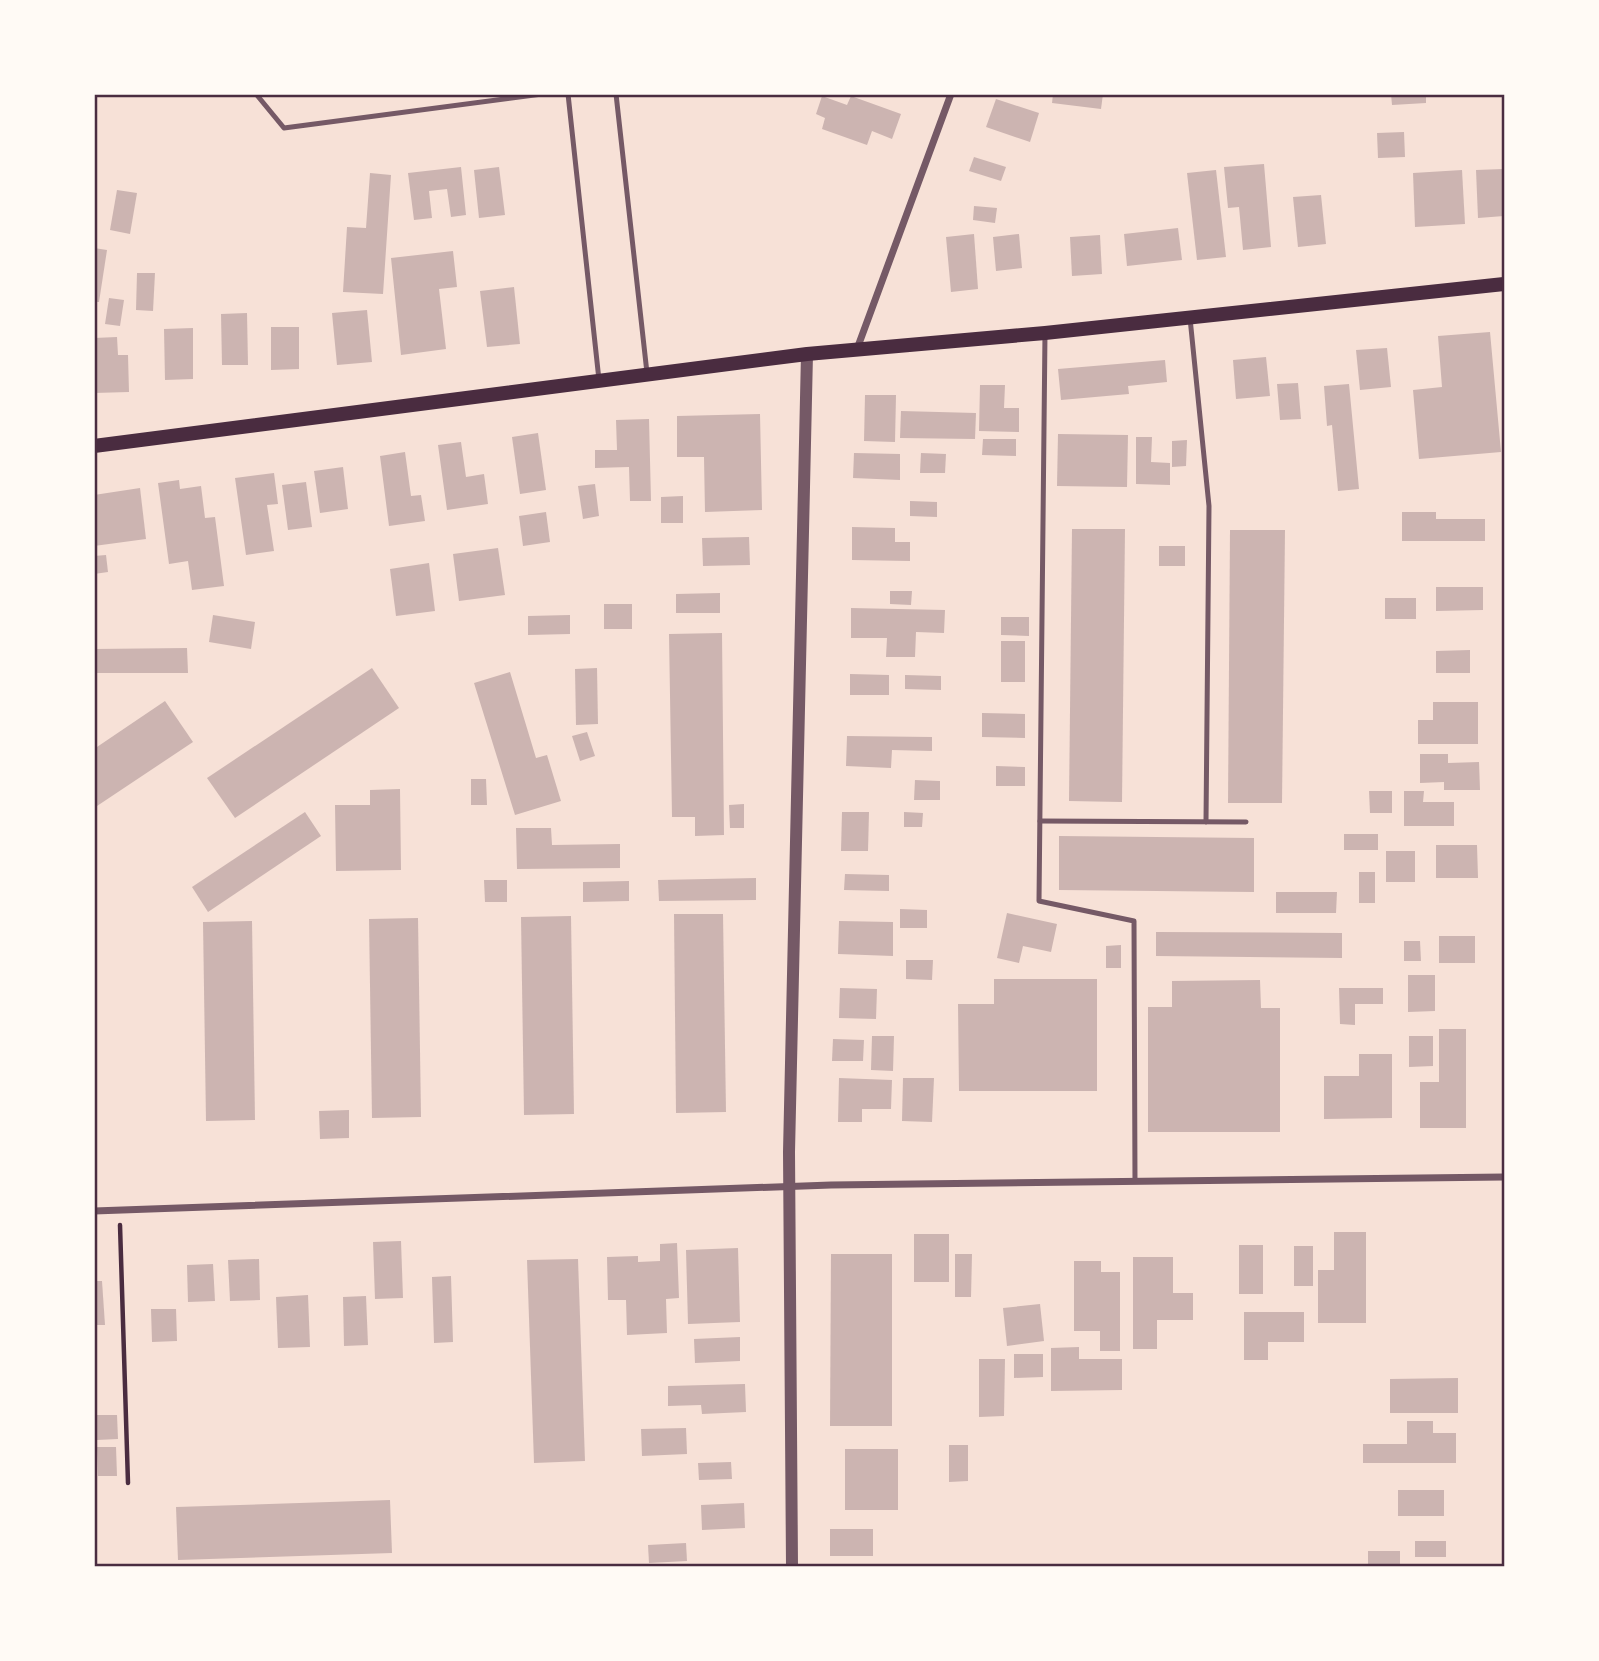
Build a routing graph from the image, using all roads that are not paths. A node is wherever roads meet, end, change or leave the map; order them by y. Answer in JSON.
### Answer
{"nodes":[{"id":1,"x":256,"y":94,"type":"edge"},
{"id":2,"x":542,"y":94,"type":"edge"},
{"id":3,"x":568,"y":94,"type":"edge"},
{"id":4,"x":616,"y":94,"type":"edge"},
{"id":5,"x":951,"y":94,"type":"edge"},
{"id":6,"x":1504,"y":284,"type":"edge"},
{"id":7,"x":1190,"y":318,"type":"junction"},
{"id":8,"x":1045,"y":333,"type":"junction"},
{"id":9,"x":857,"y":349,"type":"junction"},
{"id":10,"x":807,"y":354,"type":"junction"},
{"id":11,"x":647,"y":374,"type":"junction"},
{"id":12,"x":599,"y":380,"type":"junction"},
{"id":13,"x":94,"y":446,"type":"edge"},
{"id":14,"x":1040,"y":821,"type":"junction"},
{"id":15,"x":1206,"y":822,"type":"junction"},
{"id":16,"x":1246,"y":822,"type":"dead end"},
{"id":17,"x":1504,"y":1177,"type":"edge"},
{"id":18,"x":1135,"y":1181,"type":"junction"},
{"id":19,"x":789,"y":1187,"type":"junction"},
{"id":20,"x":94,"y":1211,"type":"edge"},
{"id":21,"x":792,"y":1566,"type":"edge"}],
"edges":[{"from":1,"to":2,"type":"lane"},
{"from":3,"to":12,"type":"lane"},
{"from":4,"to":11,"type":"lane"},
{"from":5,"to":9,"type":"street"},
{"from":6,"to":7,"type":"main road"},
{"from":7,"to":8,"type":"main road"},
{"from":7,"to":15,"type":"lane"},
{"from":8,"to":9,"type":"main road"},
{"from":8,"to":14,"type":"lane"},
{"from":9,"to":10,"type":"main road"},
{"from":10,"to":11,"type":"main road"},
{"from":10,"to":19,"type":"street"},
{"from":11,"to":12,"type":"main road"},
{"from":12,"to":13,"type":"main road"},
{"from":14,"to":15,"type":"lane"},
{"from":14,"to":18,"type":"lane"},
{"from":15,"to":16,"type":"lane"},
{"from":17,"to":18,"type":"street"},
{"from":18,"to":19,"type":"street"},
{"from":19,"to":20,"type":"street"},
{"from":19,"to":21,"type":"street"}]}
